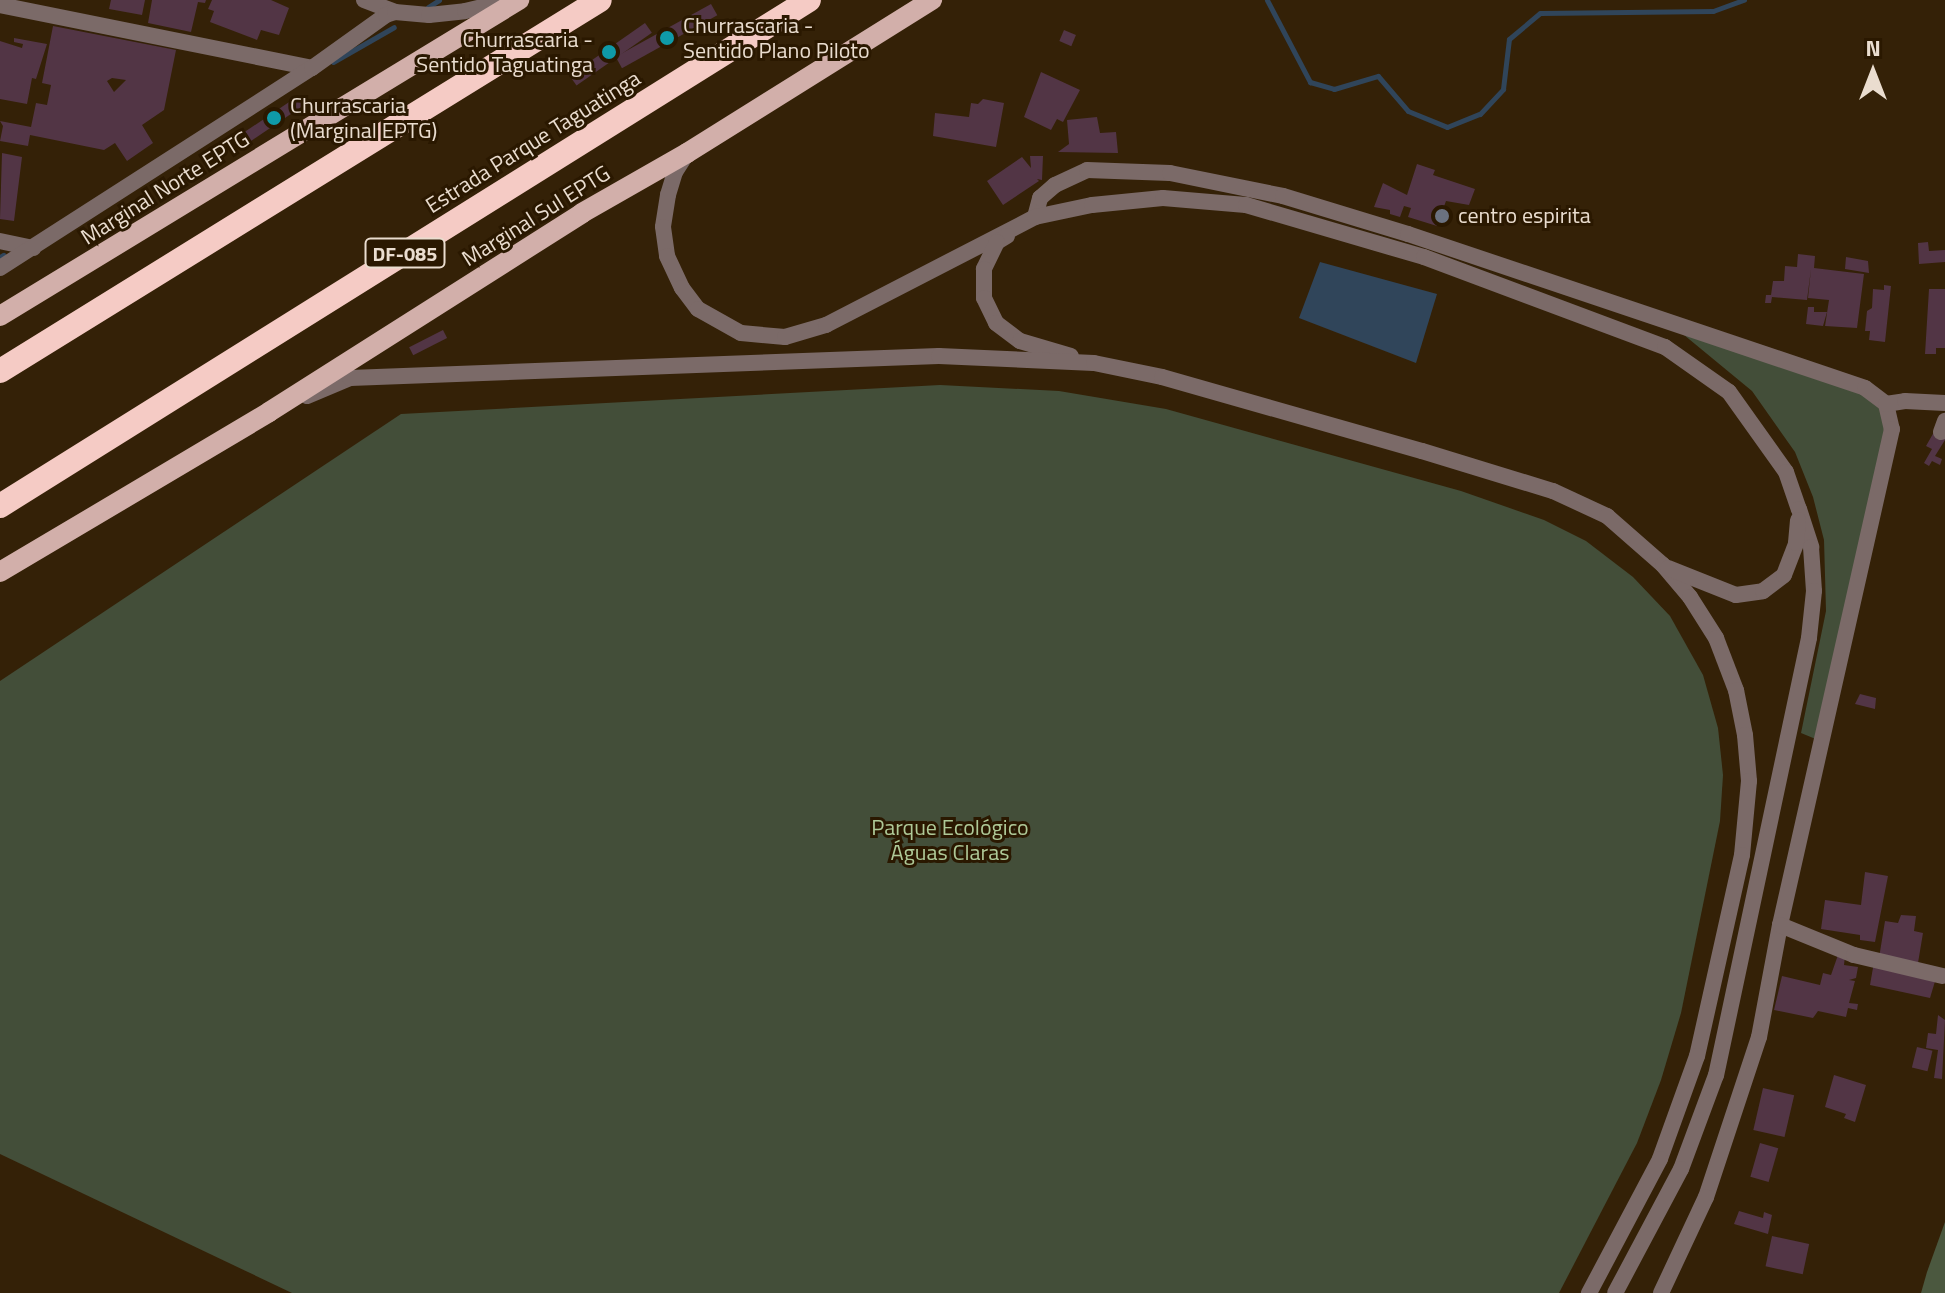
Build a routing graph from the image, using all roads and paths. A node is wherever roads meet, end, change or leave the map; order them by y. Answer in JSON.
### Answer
{"nodes":[{"id":1,"x":364,"y":0,"type":"edge"},
{"id":2,"x":512,"y":0,"type":"edge"},
{"id":3,"x":519,"y":0,"type":"edge"},
{"id":4,"x":586,"y":0,"type":"edge"},
{"id":5,"x":600,"y":0,"type":"edge"},
{"id":6,"x":809,"y":0,"type":"edge"},
{"id":7,"x":932,"y":0,"type":"edge"},
{"id":8,"x":0,"y":5,"type":"edge"},
{"id":9,"x":395,"y":12,"type":"junction"},
{"id":10,"x":548,"y":30,"type":"junction"},
{"id":11,"x":312,"y":68,"type":"junction"},
{"id":12,"x":687,"y":153,"type":"junction"},
{"id":13,"x":1035,"y":217,"type":"junction"},
{"id":14,"x":0,"y":241,"type":"edge"},
{"id":15,"x":33,"y":248,"type":"junction"},
{"id":16,"x":0,"y":268,"type":"edge"},
{"id":17,"x":0,"y":316,"type":"edge"},
{"id":18,"x":1094,"y":363,"type":"junction"},
{"id":19,"x":0,"y":371,"type":"edge"},
{"id":20,"x":1945,"y":403,"type":"edge"},
{"id":21,"x":1886,"y":404,"type":"junction"},
{"id":22,"x":269,"y":412,"type":"junction"},
{"id":23,"x":0,"y":506,"type":"edge"},
{"id":24,"x":1799,"y":509,"type":"junction"},
{"id":25,"x":1663,"y":565,"type":"junction"},
{"id":26,"x":0,"y":572,"type":"edge"},
{"id":27,"x":1780,"y":925,"type":"junction"},
{"id":28,"x":1943,"y":976,"type":"dead end"},
{"id":29,"x":1589,"y":1293,"type":"edge"},
{"id":30,"x":1615,"y":1293,"type":"edge"},
{"id":31,"x":1661,"y":1293,"type":"edge"}],
"edges":[{"from":1,"to":9,"type":"street"},
{"from":2,"to":9,"type":"street"},
{"from":3,"to":17,"type":"main road","name":"Marginal Norte EPTG"},
{"from":4,"to":10,"type":"highway"},
{"from":5,"to":10,"type":"highway"},
{"from":6,"to":23,"type":"highway","name":"Estrada Parque Taguatinga","number":"DF-085"},
{"from":7,"to":12,"type":"main road","name":"Marginal Sul EPTG"},
{"from":8,"to":11,"type":"street"},
{"from":9,"to":11,"type":"street"},
{"from":10,"to":19,"type":"highway"},
{"from":11,"to":15,"type":"street"},
{"from":12,"to":13,"type":"street"},
{"from":12,"to":22,"type":"main road","name":"Marginal Sul EPTG"},
{"from":13,"to":18,"type":"street"},
{"from":13,"to":21,"type":"street"},
{"from":13,"to":24,"type":"street"},
{"from":14,"to":15,"type":"street"},
{"from":15,"to":16,"type":"street"},
{"from":18,"to":22,"type":"street"},
{"from":18,"to":25,"type":"street"},
{"from":20,"to":21,"type":"street"},
{"from":21,"to":27,"type":"street"},
{"from":22,"to":26,"type":"main road","name":"Marginal Sul EPTG"},
{"from":24,"to":25,"type":"street"},
{"from":24,"to":30,"type":"street"},
{"from":25,"to":29,"type":"street"},
{"from":27,"to":28,"type":"street"},
{"from":27,"to":31,"type":"street"}]}
